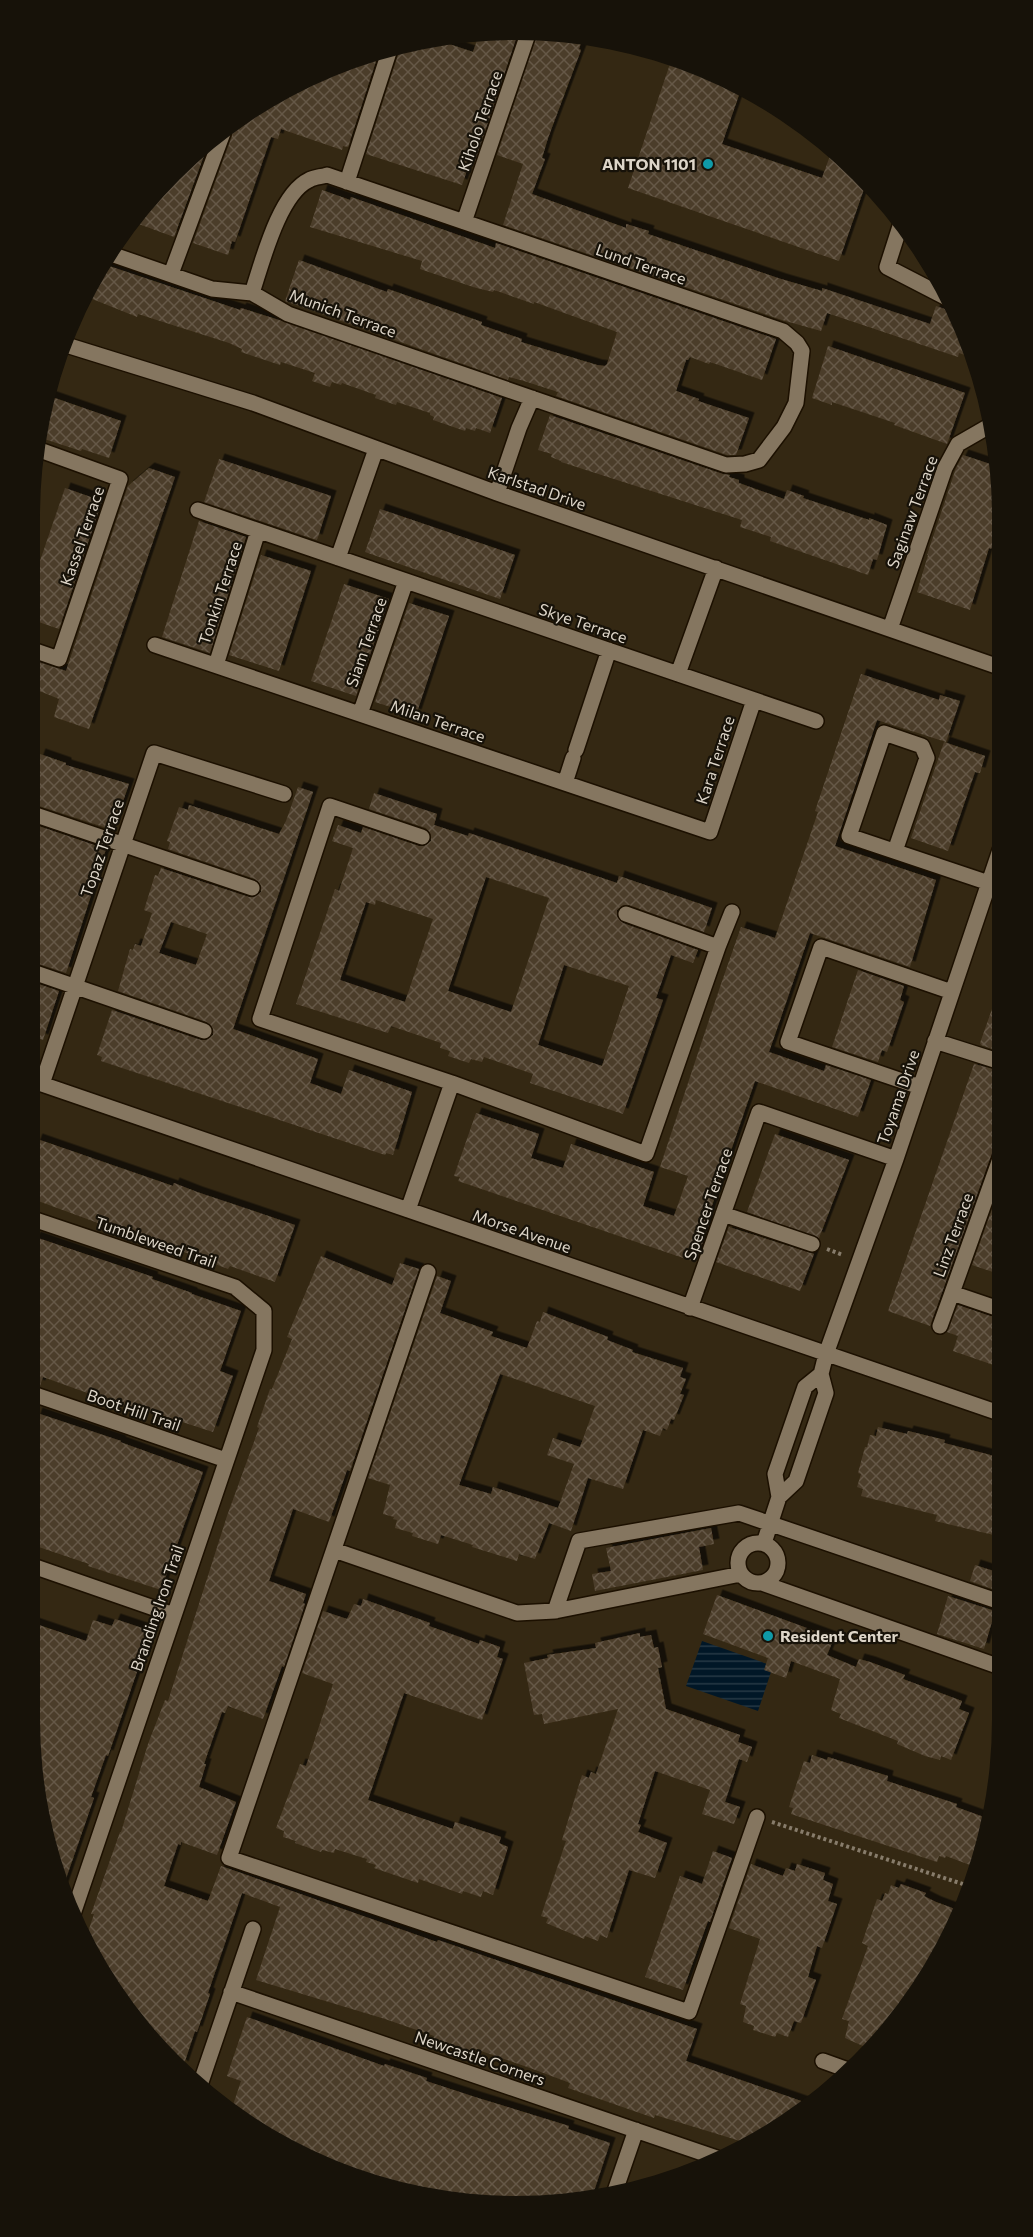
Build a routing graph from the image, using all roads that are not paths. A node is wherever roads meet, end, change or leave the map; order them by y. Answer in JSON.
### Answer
{"nodes":[{"id":1,"x":526,"y":41,"type":"edge"},
{"id":2,"x":387,"y":59,"type":"edge"},
{"id":3,"x":219,"y":146,"type":"edge"},
{"id":4,"x":347,"y":182,"type":"junction"},
{"id":5,"x":464,"y":222,"type":"junction"},
{"id":6,"x":898,"y":233,"type":"edge"},
{"id":7,"x":118,"y":256,"type":"edge"},
{"id":8,"x":171,"y":274,"type":"junction"},
{"id":9,"x":936,"y":292,"type":"edge"},
{"id":10,"x":252,"y":293,"type":"junction"},
{"id":11,"x":72,"y":347,"type":"edge"},
{"id":12,"x":532,"y":398,"type":"junction"},
{"id":13,"x":984,"y":429,"type":"edge"},
{"id":14,"x":376,"y":449,"type":"junction"},
{"id":15,"x":45,"y":453,"type":"edge"},
{"id":16,"x":759,"y":460,"type":"joint"},
{"id":17,"x":497,"y":493,"type":"junction"},
{"id":18,"x":198,"y":510,"type":"dead end"},
{"id":19,"x":258,"y":531,"type":"junction"},
{"id":20,"x":338,"y":558,"type":"junction"},
{"id":21,"x":716,"y":568,"type":"junction"},
{"id":22,"x":406,"y":581,"type":"junction"},
{"id":23,"x":890,"y":629,"type":"junction"},
{"id":24,"x":155,"y":645,"type":"dead end"},
{"id":25,"x":609,"y":650,"type":"junction"},
{"id":26,"x":40,"y":652,"type":"edge"},
{"id":27,"x":216,"y":665,"type":"junction"},
{"id":28,"x":992,"y":665,"type":"edge"},
{"id":29,"x":678,"y":674,"type":"junction"},
{"id":30,"x":754,"y":700,"type":"junction"},
{"id":31,"x":360,"y":714,"type":"junction"},
{"id":32,"x":816,"y":721,"type":"dead end"},
{"id":33,"x":565,"y":783,"type":"junction"},
{"id":34,"x":284,"y":794,"type":"dead end"},
{"id":35,"x":40,"y":816,"type":"edge"},
{"id":36,"x":710,"y":832,"type":"joint"},
{"id":37,"x":422,"y":837,"type":"dead end"},
{"id":38,"x":123,"y":844,"type":"junction"},
{"id":39,"x":895,"y":851,"type":"junction"},
{"id":40,"x":992,"y":874,"type":"edge"},
{"id":41,"x":989,"y":883,"type":"junction"},
{"id":42,"x":252,"y":888,"type":"dead end"},
{"id":43,"x":732,"y":912,"type":"dead end"},
{"id":44,"x":626,"y":914,"type":"dead end"},
{"id":45,"x":718,"y":947,"type":"junction"},
{"id":46,"x":40,"y":975,"type":"edge"},
{"id":47,"x":74,"y":987,"type":"junction"},
{"id":48,"x":952,"y":992,"type":"junction"},
{"id":49,"x":204,"y":1030,"type":"dead end"},
{"id":50,"x":935,"y":1041,"type":"junction"},
{"id":51,"x":992,"y":1059,"type":"edge"},
{"id":52,"x":40,"y":1072,"type":"edge"},
{"id":53,"x":40,"y":1083,"type":"edge"},
{"id":54,"x":452,"y":1083,"type":"junction"},
{"id":55,"x":920,"y":1087,"type":"junction"},
{"id":56,"x":896,"y":1159,"type":"junction"},
{"id":57,"x":992,"y":1181,"type":"edge"},
{"id":58,"x":408,"y":1210,"type":"junction"},
{"id":59,"x":723,"y":1214,"type":"junction"},
{"id":60,"x":40,"y":1221,"type":"edge"},
{"id":61,"x":812,"y":1244,"type":"road end"},
{"id":62,"x":428,"y":1272,"type":"dead end"},
{"id":63,"x":952,"y":1293,"type":"junction"},
{"id":64,"x":992,"y":1307,"type":"edge"},
{"id":65,"x":690,"y":1308,"type":"junction"},
{"id":66,"x":264,"y":1311,"type":"joint"},
{"id":67,"x":940,"y":1326,"type":"dead end"},
{"id":68,"x":826,"y":1354,"type":"junction"},
{"id":69,"x":821,"y":1374,"type":"junction"},
{"id":70,"x":40,"y":1396,"type":"edge"},
{"id":71,"x":992,"y":1411,"type":"edge"},
{"id":72,"x":226,"y":1460,"type":"junction"},
{"id":73,"x":779,"y":1497,"type":"junction"},
{"id":74,"x":771,"y":1523,"type":"junction"},
{"id":75,"x":764,"y":1543,"type":"junction"},
{"id":76,"x":334,"y":1550,"type":"junction"},
{"id":77,"x":40,"y":1568,"type":"edge"},
{"id":78,"x":741,"y":1574,"type":"junction"},
{"id":79,"x":762,"y":1583,"type":"junction"},
{"id":80,"x":992,"y":1599,"type":"edge"},
{"id":81,"x":555,"y":1611,"type":"junction"},
{"id":82,"x":174,"y":1615,"type":"junction"},
{"id":83,"x":992,"y":1664,"type":"edge"},
{"id":84,"x":757,"y":1817,"type":"road end"},
{"id":85,"x":77,"y":1903,"type":"edge"},
{"id":86,"x":253,"y":1929,"type":"dead end"},
{"id":87,"x":231,"y":1992,"type":"junction"},
{"id":88,"x":823,"y":2061,"type":"dead end"},
{"id":89,"x":841,"y":2068,"type":"edge"},
{"id":90,"x":202,"y":2078,"type":"edge"},
{"id":91,"x":636,"y":2130,"type":"junction"},
{"id":92,"x":709,"y":2155,"type":"edge"},
{"id":93,"x":617,"y":2185,"type":"edge"}],
"edges":[{"from":1,"to":5,"type":"street","name":"Kiholo Terrace"},
{"from":2,"to":4,"type":"street"},
{"from":3,"to":8,"type":"street"},
{"from":4,"to":5,"type":"street","name":"Lund Terrace"},
{"from":4,"to":10,"type":"street","name":"Lund Terrace"},
{"from":5,"to":16,"type":"street","name":"Lund Terrace"},
{"from":6,"to":9,"type":"street"},
{"from":7,"to":8,"type":"street","name":"Munich Terrace"},
{"from":8,"to":10,"type":"street","name":"Munich Terrace"},
{"from":10,"to":12,"type":"street","name":"Munich Terrace"},
{"from":11,"to":14,"type":"street","name":"Karlstad Drive"},
{"from":12,"to":16,"type":"street","name":"Munich Terrace"},
{"from":12,"to":17,"type":"street"},
{"from":13,"to":23,"type":"street","name":"Saginaw Terrace"},
{"from":14,"to":17,"type":"street","name":"Karlstad Drive"},
{"from":14,"to":20,"type":"street"},
{"from":15,"to":26,"type":"street","name":"Kassel Terrace"},
{"from":17,"to":21,"type":"street","name":"Karlstad Drive"},
{"from":18,"to":19,"type":"street","name":"Skye Terrace"},
{"from":19,"to":20,"type":"street","name":"Skye Terrace"},
{"from":19,"to":27,"type":"street","name":"Tonkin Terrace"},
{"from":20,"to":22,"type":"street","name":"Skye Terrace"},
{"from":21,"to":23,"type":"street","name":"Karlstad Drive"},
{"from":21,"to":29,"type":"street"},
{"from":22,"to":25,"type":"street","name":"Skye Terrace"},
{"from":22,"to":31,"type":"street","name":"Siam Terrace"},
{"from":23,"to":28,"type":"street","name":"Karlstad Drive"},
{"from":24,"to":27,"type":"street","name":"Milan Terrace"},
{"from":25,"to":29,"type":"street","name":"Skye Terrace"},
{"from":25,"to":33,"type":"street"},
{"from":27,"to":31,"type":"street","name":"Milan Terrace"},
{"from":29,"to":30,"type":"street","name":"Skye Terrace"},
{"from":30,"to":32,"type":"street","name":"Skye Terrace"},
{"from":30,"to":36,"type":"street","name":"Kara Terrace"},
{"from":31,"to":33,"type":"street","name":"Milan Terrace"},
{"from":33,"to":36,"type":"street","name":"Milan Terrace"},
{"from":34,"to":38,"type":"street","name":"Topaz Terrace"},
{"from":35,"to":38,"type":"street"},
{"from":37,"to":54,"type":"street"},
{"from":38,"to":42,"type":"street"},
{"from":38,"to":47,"type":"street","name":"Topaz Terrace"},
{"from":39,"to":39,"type":"street"},
{"from":39,"to":41,"type":"street"},
{"from":40,"to":41,"type":"street","name":"Toyama Drive"},
{"from":41,"to":48,"type":"street","name":"Toyama Drive"},
{"from":43,"to":45,"type":"street"},
{"from":44,"to":45,"type":"street"},
{"from":45,"to":54,"type":"street"},
{"from":46,"to":47,"type":"street"},
{"from":47,"to":49,"type":"street"},
{"from":47,"to":52,"type":"street","name":"Topaz Terrace"},
{"from":48,"to":50,"type":"street","name":"Toyama Drive"},
{"from":48,"to":55,"type":"street"},
{"from":50,"to":51,"type":"street"},
{"from":50,"to":55,"type":"street","name":"Toyama Drive"},
{"from":53,"to":58,"type":"street","name":"Morse Avenue"},
{"from":54,"to":58,"type":"street"},
{"from":55,"to":56,"type":"street","name":"Toyama Drive"},
{"from":56,"to":59,"type":"street","name":"Spencer Terrace"},
{"from":56,"to":68,"type":"street","name":"Toyama Drive"},
{"from":57,"to":63,"type":"street","name":"Linz Terrace"},
{"from":58,"to":65,"type":"street","name":"Morse Avenue"},
{"from":59,"to":61,"type":"street"},
{"from":59,"to":65,"type":"street","name":"Spencer Terrace"},
{"from":60,"to":66,"type":"street","name":"Tumbleweed Trail"},
{"from":62,"to":76,"type":"street"},
{"from":63,"to":64,"type":"street"},
{"from":63,"to":67,"type":"street","name":"Linz Terrace"},
{"from":65,"to":68,"type":"street","name":"Morse Avenue"},
{"from":66,"to":72,"type":"street","name":"Branding Iron Trail"},
{"from":68,"to":69,"type":"street","name":"Toyama Drive"},
{"from":68,"to":71,"type":"street","name":"Morse Avenue"},
{"from":69,"to":73,"type":"street"},
{"from":69,"to":73,"type":"street"},
{"from":70,"to":72,"type":"street","name":"Boot Hill Trail"},
{"from":72,"to":82,"type":"street","name":"Branding Iron Trail"},
{"from":73,"to":74,"type":"street"},
{"from":74,"to":75,"type":"street"},
{"from":74,"to":80,"type":"street"},
{"from":74,"to":81,"type":"street"},
{"from":75,"to":78,"type":"street"},
{"from":75,"to":79,"type":"street"},
{"from":76,"to":81,"type":"street"},
{"from":76,"to":84,"type":"street"},
{"from":77,"to":82,"type":"street"},
{"from":78,"to":79,"type":"street"},
{"from":78,"to":81,"type":"street"},
{"from":79,"to":83,"type":"street"},
{"from":82,"to":85,"type":"street","name":"Branding Iron Trail"},
{"from":86,"to":87,"type":"street"},
{"from":87,"to":90,"type":"street"},
{"from":87,"to":91,"type":"street","name":"Newcastle Corners"},
{"from":88,"to":89,"type":"street"},
{"from":91,"to":92,"type":"street","name":"Newcastle Corners"},
{"from":91,"to":93,"type":"street"}]}
